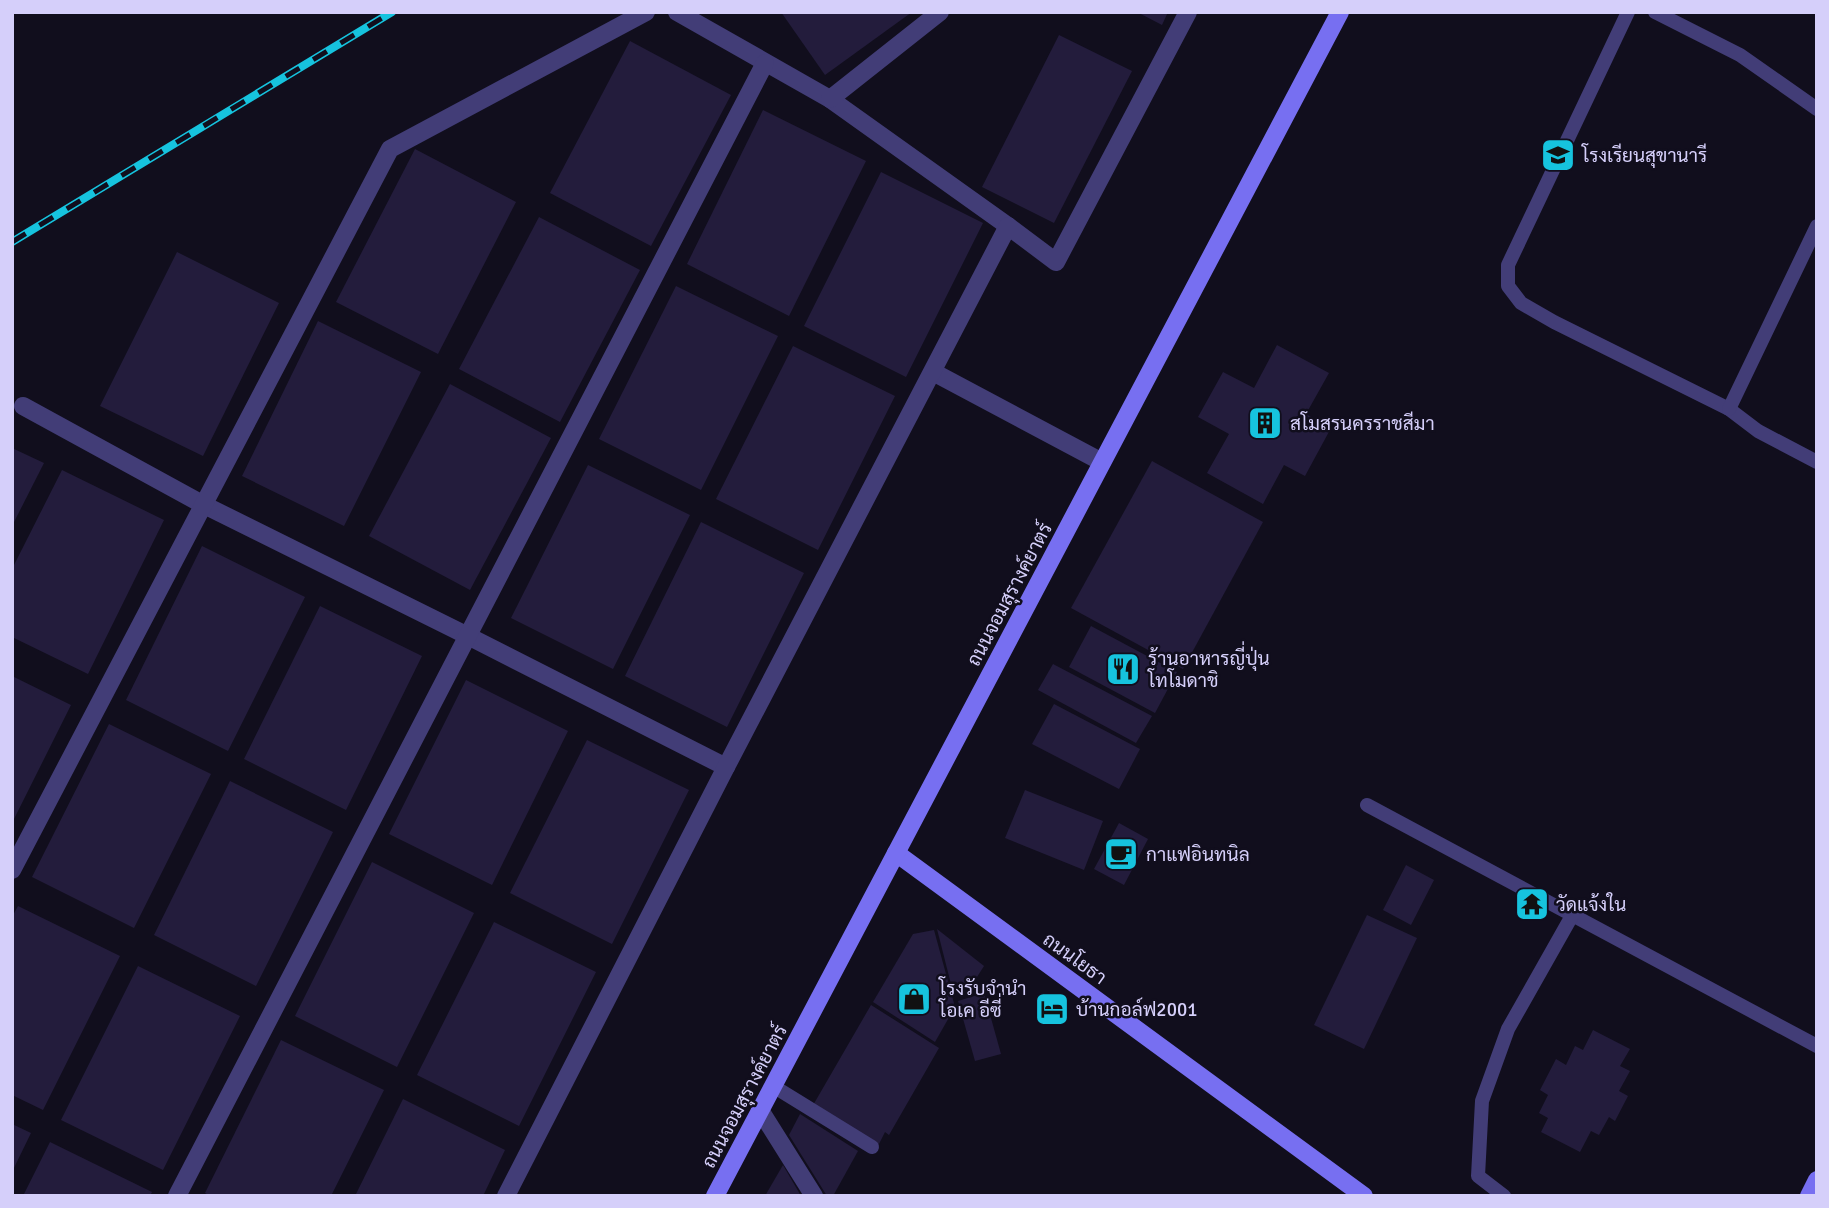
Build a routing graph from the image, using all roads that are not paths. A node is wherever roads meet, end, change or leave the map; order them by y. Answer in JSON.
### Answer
{"nodes":[{"id":1,"x":646,"y":12,"type":"edge"},
{"id":2,"x":677,"y":12,"type":"edge"},
{"id":3,"x":940,"y":12,"type":"edge"},
{"id":4,"x":1188,"y":12,"type":"edge"},
{"id":5,"x":1340,"y":12,"type":"edge"},
{"id":6,"x":1628,"y":12,"type":"edge"},
{"id":7,"x":1655,"y":12,"type":"edge"},
{"id":8,"x":765,"y":63,"type":"junction"},
{"id":9,"x":830,"y":99,"type":"junction"},
{"id":10,"x":1817,"y":109,"type":"edge"},
{"id":11,"x":1008,"y":226,"type":"junction"},
{"id":12,"x":1817,"y":226,"type":"edge"},
{"id":13,"x":933,"y":372,"type":"junction"},
{"id":14,"x":23,"y":406,"type":"dead end"},
{"id":15,"x":1729,"y":409,"type":"junction"},
{"id":16,"x":1817,"y":462,"type":"edge"},
{"id":17,"x":1102,"y":463,"type":"junction"},
{"id":18,"x":202,"y":504,"type":"junction"},
{"id":19,"x":466,"y":635,"type":"junction"},
{"id":20,"x":726,"y":767,"type":"junction"},
{"id":21,"x":1367,"y":805,"type":"dead end"},
{"id":22,"x":896,"y":853,"type":"junction"},
{"id":23,"x":12,"y":870,"type":"edge"},
{"id":24,"x":1573,"y":914,"type":"junction"},
{"id":25,"x":1817,"y":1046,"type":"edge"},
{"id":26,"x":773,"y":1086,"type":"junction"},
{"id":27,"x":760,"y":1110,"type":"junction"},
{"id":28,"x":872,"y":1147,"type":"dead end"},
{"id":29,"x":1817,"y":1180,"type":"edge"},
{"id":30,"x":177,"y":1196,"type":"edge"},
{"id":31,"x":506,"y":1196,"type":"edge"},
{"id":32,"x":715,"y":1196,"type":"edge"},
{"id":33,"x":814,"y":1196,"type":"edge"},
{"id":34,"x":1364,"y":1196,"type":"edge"},
{"id":35,"x":1504,"y":1196,"type":"edge"},
{"id":36,"x":1810,"y":1196,"type":"edge"}],
"edges":[{"from":1,"to":18,"type":"street"},
{"from":2,"to":8,"type":"street"},
{"from":3,"to":9,"type":"street"},
{"from":4,"to":11,"type":"street"},
{"from":5,"to":17,"type":"main road","name":"ถนนจอมสุรางค์ยาตร์"},
{"from":6,"to":15,"type":"lane"},
{"from":7,"to":10,"type":"lane"},
{"from":8,"to":9,"type":"street"},
{"from":8,"to":19,"type":"street"},
{"from":9,"to":11,"type":"street"},
{"from":11,"to":13,"type":"street"},
{"from":12,"to":15,"type":"lane"},
{"from":13,"to":17,"type":"street"},
{"from":13,"to":20,"type":"street"},
{"from":14,"to":18,"type":"street"},
{"from":15,"to":16,"type":"lane"},
{"from":17,"to":22,"type":"main road","name":"ถนนจอมสุรางค์ยาตร์"},
{"from":18,"to":19,"type":"street"},
{"from":18,"to":23,"type":"street"},
{"from":19,"to":20,"type":"street"},
{"from":19,"to":30,"type":"street"},
{"from":20,"to":31,"type":"street"},
{"from":21,"to":24,"type":"lane"},
{"from":22,"to":26,"type":"main road","name":"ถนนจอมสุรางค์ยาตร์"},
{"from":22,"to":34,"type":"main road","name":"ถนนโยธา"},
{"from":24,"to":25,"type":"lane"},
{"from":24,"to":35,"type":"lane"},
{"from":26,"to":27,"type":"main road","name":"ถนนจอมสุรางค์ยาตร์"},
{"from":26,"to":28,"type":"lane"},
{"from":27,"to":32,"type":"main road","name":"ถนนจอมสุรางค์ยาตร์"},
{"from":27,"to":33,"type":"street"},
{"from":29,"to":36,"type":"main road"}]}
